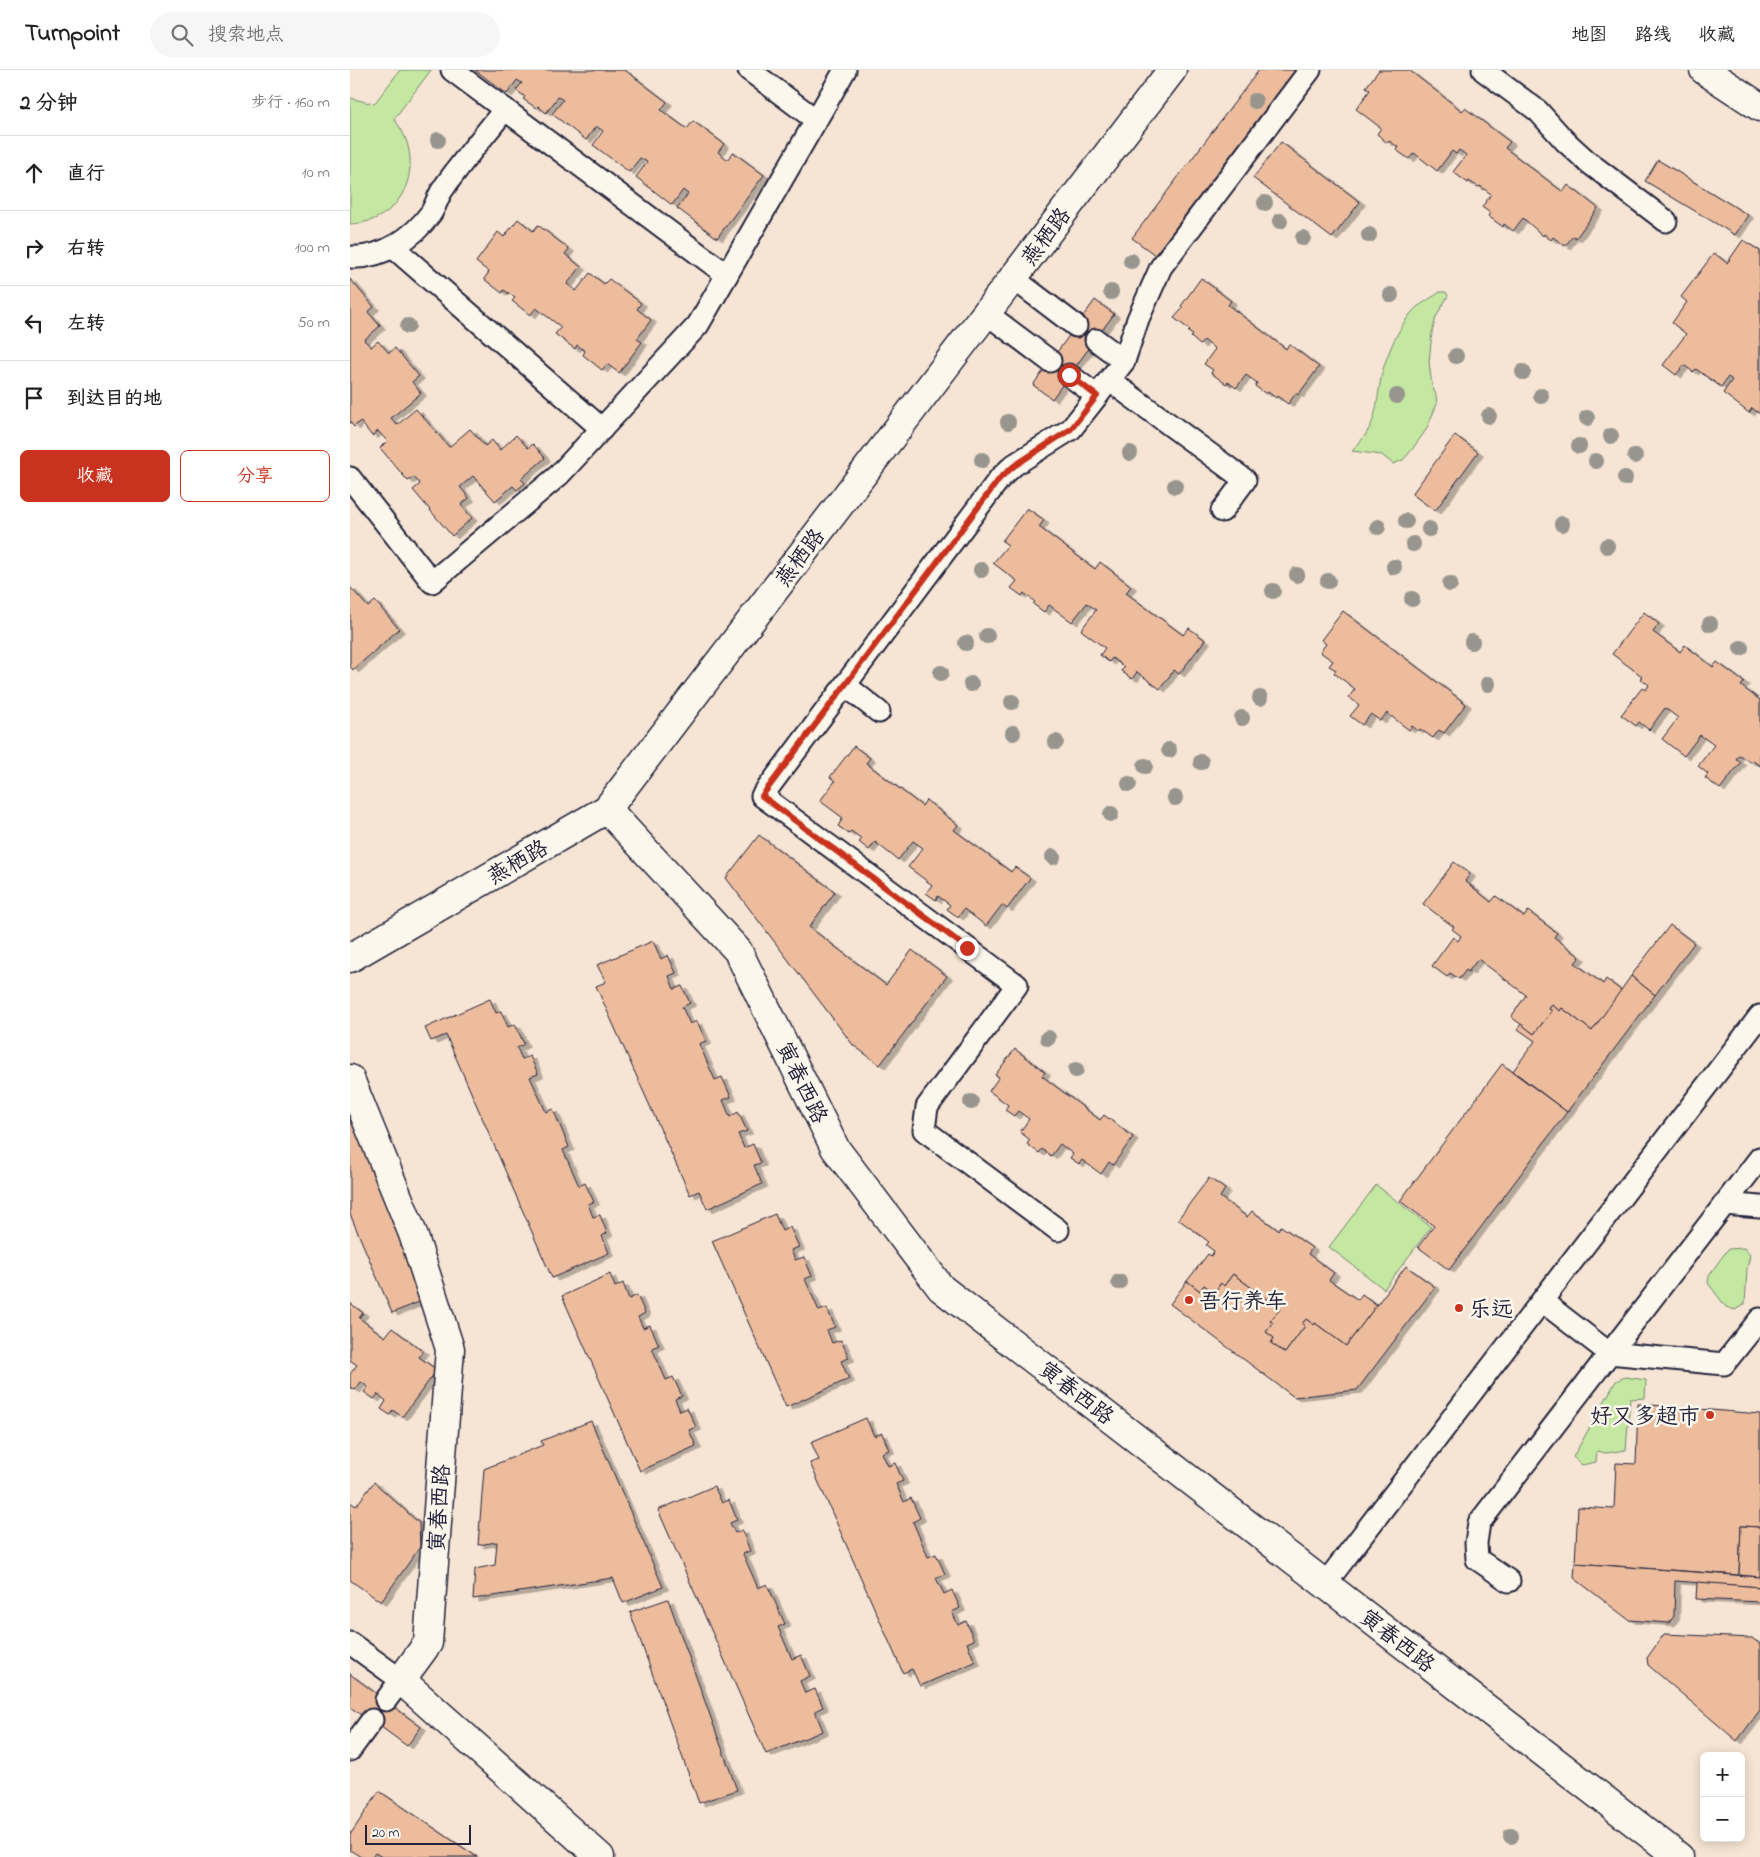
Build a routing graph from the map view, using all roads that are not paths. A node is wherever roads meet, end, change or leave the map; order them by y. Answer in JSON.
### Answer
{"nodes":[{"id":1,"x":452,"y":70,"type":"edge"},
{"id":2,"x":749,"y":70,"type":"edge"},
{"id":3,"x":845,"y":70,"type":"edge"},
{"id":4,"x":1172,"y":70,"type":"edge"},
{"id":5,"x":1310,"y":70,"type":"edge"},
{"id":6,"x":1483,"y":70,"type":"edge"},
{"id":7,"x":1704,"y":70,"type":"edge"},
{"id":8,"x":1760,"y":107,"type":"edge"},
{"id":9,"x":505,"y":110,"type":"junction"},
{"id":10,"x":816,"y":120,"type":"junction"},
{"id":11,"x":1666,"y":221,"type":"dead end"},
{"id":12,"x":393,"y":247,"type":"junction"},
{"id":13,"x":350,"y":257,"type":"edge"},
{"id":14,"x":727,"y":275,"type":"junction"},
{"id":15,"x":1013,"y":278,"type":"junction"},
{"id":16,"x":986,"y":313,"type":"junction"},
{"id":17,"x":1076,"y":326,"type":"dead end"},
{"id":18,"x":1096,"y":340,"type":"dead end"},
{"id":19,"x":1050,"y":361,"type":"dead end"},
{"id":20,"x":1124,"y":361,"type":"junction"},
{"id":21,"x":1069,"y":375,"type":"dead end"},
{"id":22,"x":1103,"y":388,"type":"junction"},
{"id":23,"x":602,"y":429,"type":"junction"},
{"id":24,"x":350,"y":478,"type":"edge"},
{"id":25,"x":1222,"y":511,"type":"dead end"},
{"id":26,"x":845,"y":685,"type":"junction"},
{"id":27,"x":879,"y":712,"type":"dead end"},
{"id":28,"x":607,"y":809,"type":"junction"},
{"id":29,"x":350,"y":958,"type":"edge"},
{"id":30,"x":1760,"y":1016,"type":"edge"},
{"id":31,"x":350,"y":1079,"type":"edge"},
{"id":32,"x":1760,"y":1158,"type":"edge"},
{"id":33,"x":1724,"y":1204,"type":"junction"},
{"id":34,"x":1760,"y":1207,"type":"edge"},
{"id":35,"x":1058,"y":1230,"type":"dead end"},
{"id":36,"x":1542,"y":1301,"type":"junction"},
{"id":37,"x":1760,"y":1320,"type":"edge"},
{"id":38,"x":1609,"y":1353,"type":"junction"},
{"id":39,"x":1509,"y":1581,"type":"dead end"},
{"id":40,"x":1325,"y":1584,"type":"junction"},
{"id":41,"x":350,"y":1643,"type":"edge"},
{"id":42,"x":393,"y":1690,"type":"junction"},
{"id":43,"x":372,"y":1720,"type":"dead end"},
{"id":44,"x":350,"y":1750,"type":"edge"},
{"id":45,"x":600,"y":1857,"type":"edge"},
{"id":46,"x":1679,"y":1857,"type":"edge"}],
"edges":[{"from":1,"to":9,"type":"lane"},
{"from":2,"to":10,"type":"lane"},
{"from":3,"to":10,"type":"lane"},
{"from":4,"to":15,"type":"street","name":"燕栖路"},
{"from":5,"to":20,"type":"lane"},
{"from":6,"to":11,"type":"lane"},
{"from":7,"to":8,"type":"street"},
{"from":9,"to":12,"type":"lane"},
{"from":9,"to":14,"type":"lane"},
{"from":10,"to":14,"type":"lane"},
{"from":12,"to":13,"type":"lane"},
{"from":12,"to":23,"type":"lane"},
{"from":14,"to":23,"type":"lane"},
{"from":15,"to":16,"type":"street","name":"燕栖路"},
{"from":15,"to":17,"type":"lane"},
{"from":16,"to":19,"type":"lane"},
{"from":16,"to":28,"type":"street","name":"燕栖路"},
{"from":18,"to":20,"type":"lane"},
{"from":20,"to":22,"type":"lane"},
{"from":21,"to":22,"type":"lane"},
{"from":22,"to":25,"type":"lane"},
{"from":22,"to":26,"type":"lane"},
{"from":23,"to":24,"type":"lane"},
{"from":26,"to":27,"type":"lane"},
{"from":26,"to":35,"type":"lane"},
{"from":28,"to":29,"type":"street","name":"燕栖路"},
{"from":28,"to":40,"type":"street","name":"寅春西路"},
{"from":30,"to":36,"type":"lane"},
{"from":31,"to":42,"type":"street","name":"寅春西路"},
{"from":32,"to":33,"type":"lane"},
{"from":33,"to":34,"type":"lane"},
{"from":33,"to":38,"type":"lane"},
{"from":36,"to":38,"type":"lane"},
{"from":36,"to":40,"type":"lane"},
{"from":37,"to":38,"type":"lane"},
{"from":38,"to":39,"type":"lane"},
{"from":40,"to":46,"type":"street","name":"寅春西路"},
{"from":41,"to":42,"type":"lane"},
{"from":42,"to":45,"type":"street"},
{"from":43,"to":44,"type":"lane"}]}
